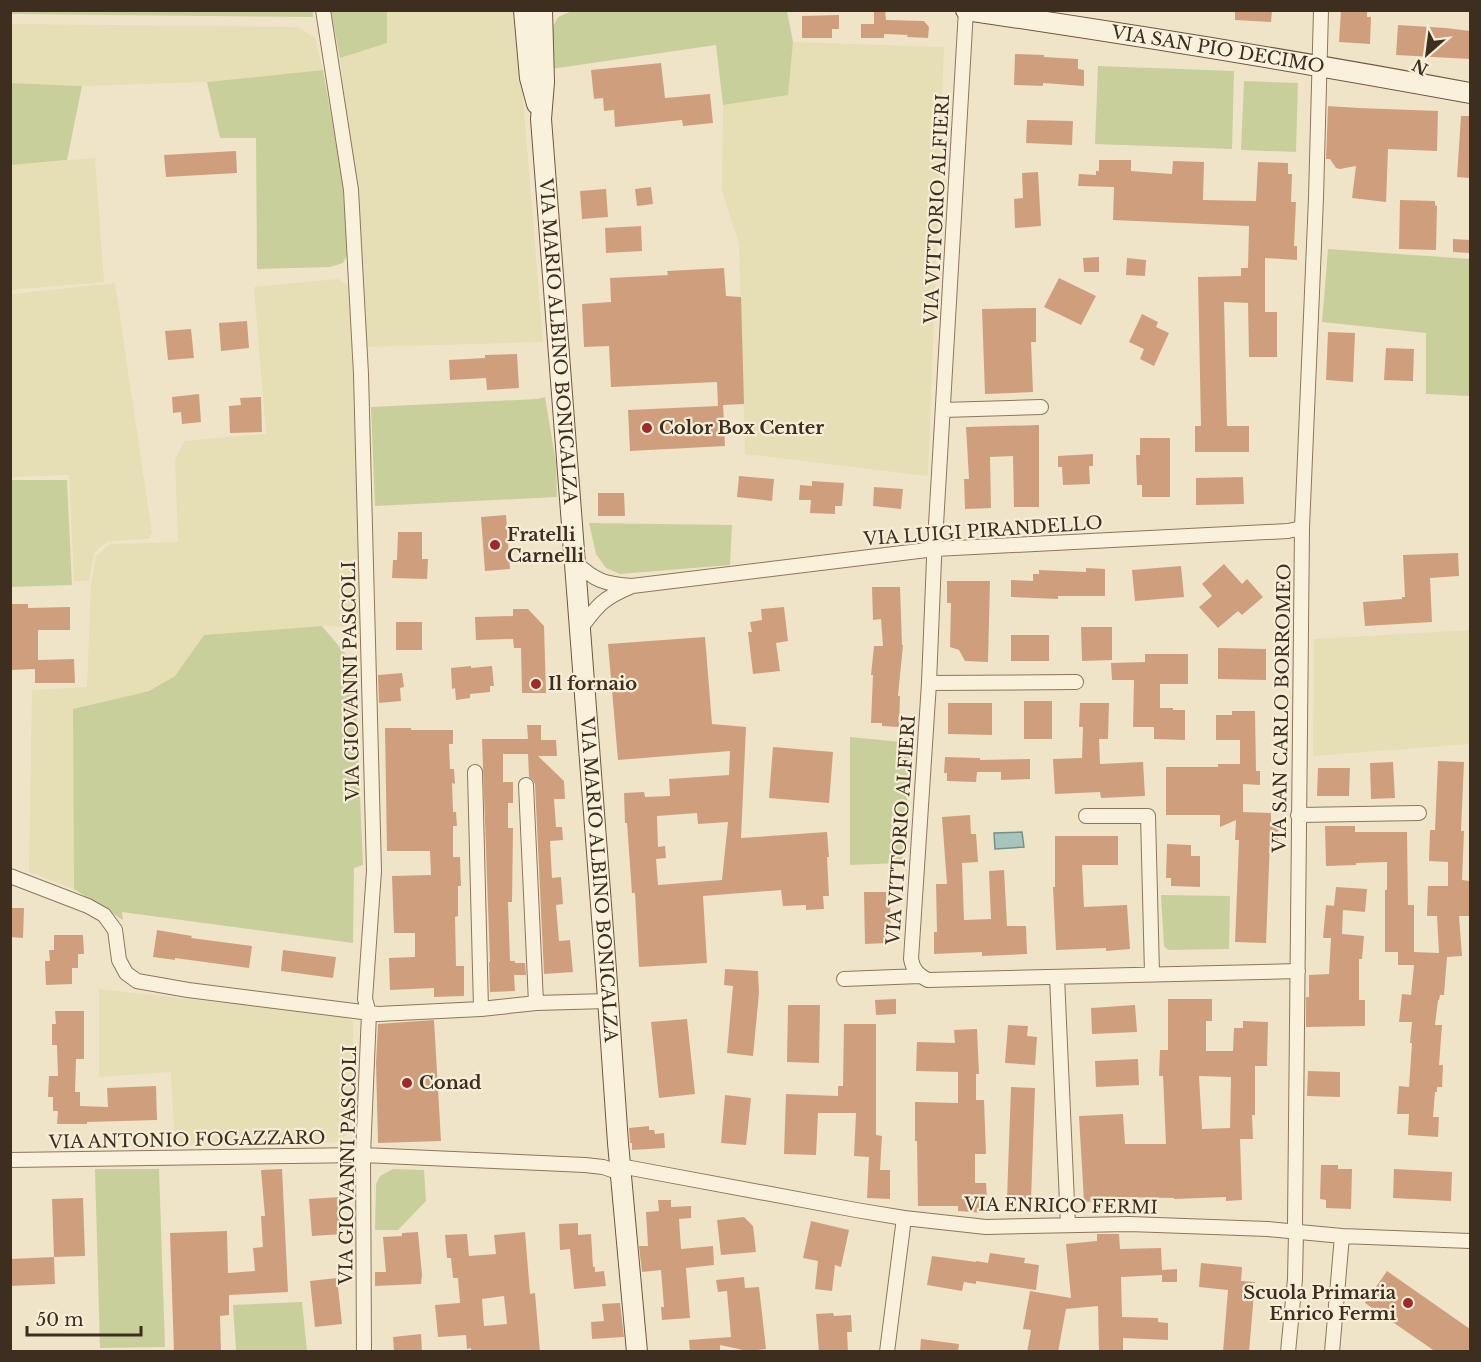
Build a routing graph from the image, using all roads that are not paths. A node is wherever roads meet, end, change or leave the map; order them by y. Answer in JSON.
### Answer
{"nodes":[{"id":1,"x":322,"y":10,"type":"edge"},
{"id":2,"x":524,"y":10,"type":"edge"},
{"id":3,"x":542,"y":10,"type":"edge"},
{"id":4,"x":555,"y":10,"type":"edge"},
{"id":5,"x":966,"y":10,"type":"edge"},
{"id":6,"x":1321,"y":10,"type":"edge"},
{"id":7,"x":544,"y":46,"type":"junction"},
{"id":8,"x":1319,"y":66,"type":"junction"},
{"id":9,"x":1470,"y":93,"type":"edge"},
{"id":10,"x":541,"y":118,"type":"junction"},
{"id":11,"x":1041,"y":407,"type":"dead end"},
{"id":12,"x":943,"y":410,"type":"junction"},
{"id":13,"x":1302,"y":528,"type":"junction"},
{"id":14,"x":935,"y":549,"type":"junction"},
{"id":15,"x":575,"y":562,"type":"junction"},
{"id":16,"x":632,"y":586,"type":"junction"},
{"id":17,"x":580,"y":629,"type":"junction"},
{"id":18,"x":1076,"y":682,"type":"dead end"},
{"id":19,"x":929,"y":683,"type":"junction"},
{"id":20,"x":475,"y":771,"type":"dead end"},
{"id":21,"x":526,"y":785,"type":"dead end"},
{"id":22,"x":1419,"y":813,"type":"dead end"},
{"id":23,"x":1298,"y":815,"type":"junction"},
{"id":24,"x":1086,"y":816,"type":"dead end"},
{"id":25,"x":10,"y":876,"type":"edge"},
{"id":26,"x":1298,"y":971,"type":"junction"},
{"id":27,"x":1152,"y":974,"type":"junction"},
{"id":28,"x":920,"y":976,"type":"junction"},
{"id":29,"x":1057,"y":976,"type":"junction"},
{"id":30,"x":844,"y":979,"type":"dead end"},
{"id":31,"x":607,"y":1001,"type":"junction"},
{"id":32,"x":536,"y":1003,"type":"junction"},
{"id":33,"x":481,"y":1009,"type":"junction"},
{"id":34,"x":369,"y":1013,"type":"junction"},
{"id":35,"x":363,"y":1155,"type":"junction"},
{"id":36,"x":10,"y":1160,"type":"edge"},
{"id":37,"x":585,"y":1165,"type":"joint"},
{"id":38,"x":620,"y":1165,"type":"junction"},
{"id":39,"x":904,"y":1218,"type":"junction"},
{"id":40,"x":1068,"y":1225,"type":"junction"},
{"id":41,"x":1296,"y":1232,"type":"junction"},
{"id":42,"x":1342,"y":1236,"type":"junction"},
{"id":43,"x":1470,"y":1241,"type":"edge"},
{"id":44,"x":364,"y":1352,"type":"edge"},
{"id":45,"x":636,"y":1352,"type":"edge"},
{"id":46,"x":888,"y":1352,"type":"edge"},
{"id":47,"x":1288,"y":1352,"type":"edge"},
{"id":48,"x":1332,"y":1352,"type":"edge"}],
"edges":[{"from":1,"to":34,"type":"street","name":"VIA GIOVANNI PASCOLI"},
{"from":2,"to":10,"type":"main road","name":"VIA MARIO ALBINO BONICALZA"},
{"from":3,"to":7,"type":"main road","name":"VIA MARIO ALBINO BONICALZA"},
{"from":4,"to":7,"type":"main road"},
{"from":5,"to":8,"type":"main road","name":"VIA SAN PIO DECIMO"},
{"from":5,"to":12,"type":"street","name":"VIA VITTORIO ALFIERI"},
{"from":6,"to":8,"type":"street","name":"VIA SAN CARLO BORROMEO"},
{"from":7,"to":10,"type":"main road","name":"VIA MARIO ALBINO BONICALZA"},
{"from":8,"to":9,"type":"main road","name":"VIA SAN PIO DECIMO"},
{"from":8,"to":13,"type":"street","name":"VIA SAN CARLO BORROMEO"},
{"from":10,"to":15,"type":"main road","name":"VIA MARIO ALBINO BONICALZA"},
{"from":11,"to":12,"type":"street"},
{"from":12,"to":14,"type":"street","name":"VIA VITTORIO ALFIERI"},
{"from":13,"to":14,"type":"street","name":"VIA LUIGI PIRANDELLO"},
{"from":13,"to":23,"type":"street","name":"VIA SAN CARLO BORROMEO"},
{"from":14,"to":16,"type":"street","name":"VIA LUIGI PIRANDELLO"},
{"from":14,"to":19,"type":"street","name":"VIA VITTORIO ALFIERI"},
{"from":15,"to":16,"type":"street","name":"VIA LUIGI PIRANDELLO"},
{"from":15,"to":17,"type":"main road","name":"VIA MARIO ALBINO BONICALZA"},
{"from":16,"to":17,"type":"street","name":"VIA LUIGI PIRANDELLO"},
{"from":17,"to":31,"type":"main road","name":"VIA MARIO ALBINO BONICALZA"},
{"from":18,"to":19,"type":"street"},
{"from":19,"to":28,"type":"street","name":"VIA VITTORIO ALFIERI"},
{"from":20,"to":33,"type":"street"},
{"from":21,"to":32,"type":"street"},
{"from":22,"to":23,"type":"street"},
{"from":23,"to":26,"type":"street","name":"VIA SAN CARLO BORROMEO"},
{"from":24,"to":27,"type":"street"},
{"from":25,"to":34,"type":"street"},
{"from":26,"to":27,"type":"street"},
{"from":26,"to":41,"type":"street","name":"VIA SAN CARLO BORROMEO"},
{"from":27,"to":29,"type":"street"},
{"from":28,"to":29,"type":"street"},
{"from":28,"to":30,"type":"street"},
{"from":29,"to":40,"type":"street"},
{"from":31,"to":32,"type":"street"},
{"from":31,"to":38,"type":"main road","name":"VIA MARIO ALBINO BONICALZA"},
{"from":32,"to":33,"type":"street"},
{"from":33,"to":34,"type":"street"},
{"from":34,"to":35,"type":"street","name":"VIA GIOVANNI PASCOLI"},
{"from":35,"to":36,"type":"street","name":"VIA ANTONIO FOGAZZARO"},
{"from":35,"to":37,"type":"street","name":"VIA ANTONIO FOGAZZARO"},
{"from":35,"to":44,"type":"street","name":"VIA GIOVANNI PASCOLI"},
{"from":37,"to":38,"type":"street","name":"VIA ENRICO FERMI"},
{"from":38,"to":39,"type":"street","name":"VIA ENRICO FERMI"},
{"from":38,"to":45,"type":"main road","name":"VIA MARIO ALBINO BONICALZA"},
{"from":39,"to":40,"type":"street","name":"VIA ENRICO FERMI"},
{"from":39,"to":46,"type":"street"},
{"from":40,"to":41,"type":"street","name":"VIA ENRICO FERMI"},
{"from":41,"to":42,"type":"street","name":"VIA ENRICO FERMI"},
{"from":41,"to":47,"type":"street","name":"VIA SAN CARLO BORROMEO"},
{"from":42,"to":43,"type":"street","name":"VIA ENRICO FERMI"},
{"from":42,"to":48,"type":"street"}]}
